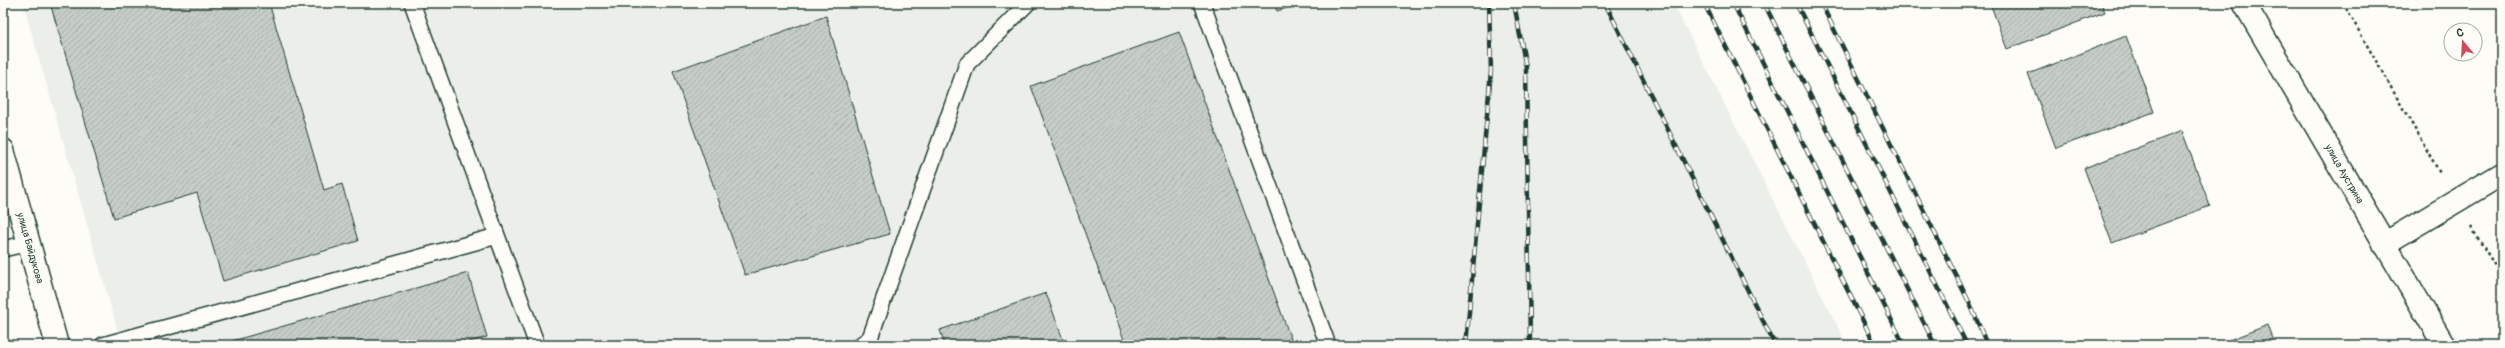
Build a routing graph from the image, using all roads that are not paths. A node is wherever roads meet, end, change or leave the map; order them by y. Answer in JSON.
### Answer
{"nodes":[{"id":1,"x":412,"y":3,"type":"edge"},
{"id":2,"x":1028,"y":3,"type":"edge"},
{"id":3,"x":1202,"y":3,"type":"edge"},
{"id":4,"x":2244,"y":3,"type":"edge"},
{"id":5,"x":3,"y":150,"type":"edge"},
{"id":6,"x":2502,"y":174,"type":"edge"},
{"id":7,"x":497,"y":236,"type":"junction"},
{"id":8,"x":29,"y":243,"type":"junction"},
{"id":9,"x":2384,"y":244,"type":"junction"},
{"id":10,"x":3,"y":249,"type":"edge"},
{"id":11,"x":57,"y":345,"type":"edge"},
{"id":12,"x":103,"y":345,"type":"edge"},
{"id":13,"x":537,"y":345,"type":"edge"},
{"id":14,"x":860,"y":345,"type":"edge"},
{"id":15,"x":1328,"y":345,"type":"edge"},
{"id":16,"x":2444,"y":345,"type":"edge"}],
"edges":[{"from":1,"to":7,"type":"lane"},
{"from":2,"to":14,"type":"lane"},
{"from":3,"to":15,"type":"lane"},
{"from":4,"to":9,"type":"main road","name":"улица Аустрина"},
{"from":5,"to":8,"type":"main road","name":"улица Байдукова"},
{"from":6,"to":9,"type":"main road"},
{"from":7,"to":12,"type":"lane"},
{"from":7,"to":13,"type":"lane"},
{"from":8,"to":10,"type":"lane"},
{"from":8,"to":11,"type":"main road","name":"улица Байдукова"},
{"from":9,"to":16,"type":"main road","name":"улица Аустрина"}]}
